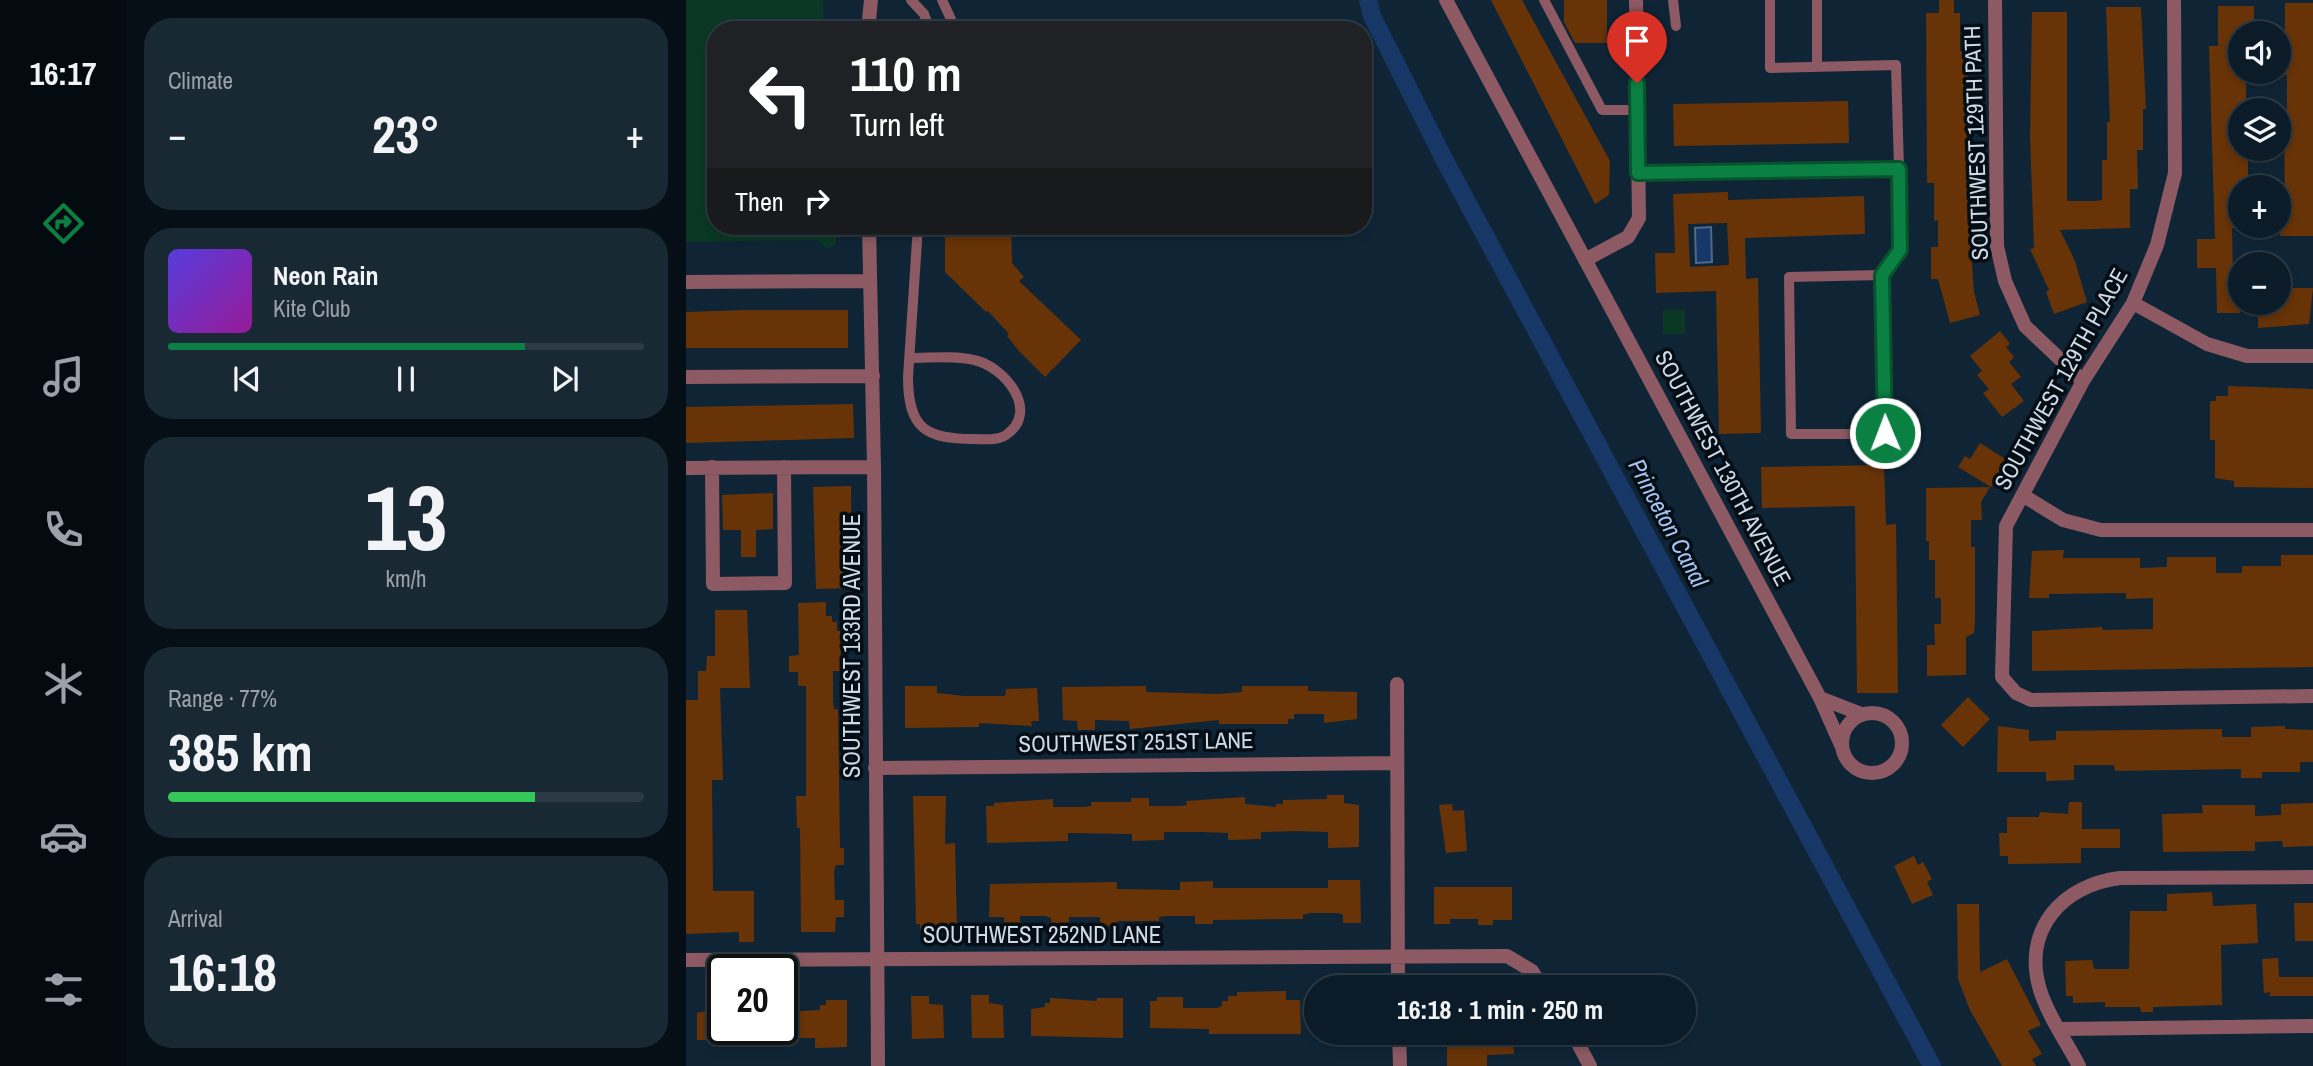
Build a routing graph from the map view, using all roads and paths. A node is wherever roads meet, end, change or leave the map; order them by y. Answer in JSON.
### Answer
{"nodes":[{"id":1,"x":871,"y":0,"type":"edge"},
{"id":2,"x":911,"y":0,"type":"edge"},
{"id":3,"x":942,"y":0,"type":"edge"},
{"id":4,"x":1446,"y":0,"type":"edge"},
{"id":5,"x":1544,"y":0,"type":"edge"},
{"id":6,"x":1552,"y":0,"type":"edge"},
{"id":7,"x":1636,"y":0,"type":"edge"},
{"id":8,"x":1673,"y":0,"type":"edge"},
{"id":9,"x":1770,"y":0,"type":"edge"},
{"id":10,"x":1817,"y":0,"type":"edge"},
{"id":11,"x":1994,"y":0,"type":"edge"},
{"id":12,"x":2174,"y":0,"type":"edge"},
{"id":13,"x":1552,"y":18,"type":"junction"},
{"id":14,"x":869,"y":21,"type":"edge"},
{"id":15,"x":927,"y":21,"type":"edge"},
{"id":16,"x":952,"y":21,"type":"edge"},
{"id":17,"x":1676,"y":26,"type":"dead end"},
{"id":18,"x":1817,"y":67,"type":"junction"},
{"id":19,"x":1638,"y":110,"type":"junction"},
{"id":20,"x":1899,"y":169,"type":"junction"},
{"id":21,"x":1638,"y":173,"type":"junction"},
{"id":22,"x":869,"y":235,"type":"edge"},
{"id":23,"x":917,"y":235,"type":"edge"},
{"id":24,"x":1586,"y":260,"type":"junction"},
{"id":25,"x":1882,"y":275,"type":"junction"},
{"id":26,"x":870,"y":281,"type":"junction"},
{"id":27,"x":686,"y":282,"type":"edge"},
{"id":28,"x":2133,"y":303,"type":"junction"},
{"id":29,"x":2313,"y":356,"type":"edge"},
{"id":30,"x":909,"y":358,"type":"junction"},
{"id":31,"x":873,"y":376,"type":"junction"},
{"id":32,"x":686,"y":377,"type":"edge"},
{"id":33,"x":2083,"y":381,"type":"junction"},
{"id":34,"x":712,"y":467,"type":"junction"},
{"id":35,"x":784,"y":467,"type":"junction"},
{"id":36,"x":874,"y":467,"type":"junction"},
{"id":37,"x":686,"y":468,"type":"edge"},
{"id":38,"x":2024,"y":496,"type":"junction"},
{"id":39,"x":2313,"y":530,"type":"edge"},
{"id":40,"x":1397,"y":684,"type":"dead end"},
{"id":41,"x":2313,"y":696,"type":"edge"},
{"id":42,"x":1820,"y":698,"type":"junction"},
{"id":43,"x":1861,"y":714,"type":"junction"},
{"id":44,"x":1841,"y":746,"type":"junction"},
{"id":45,"x":1397,"y":763,"type":"junction"},
{"id":46,"x":876,"y":768,"type":"junction"},
{"id":47,"x":2313,"y":877,"type":"edge"},
{"id":48,"x":878,"y":957,"type":"junction"},
{"id":49,"x":1398,"y":958,"type":"junction"},
{"id":50,"x":686,"y":960,"type":"edge"},
{"id":51,"x":1398,"y":975,"type":"edge"},
{"id":52,"x":1534,"y":975,"type":"edge"},
{"id":53,"x":2313,"y":1026,"type":"edge"},
{"id":54,"x":2060,"y":1029,"type":"junction"},
{"id":55,"x":1399,"y":1045,"type":"edge"},
{"id":56,"x":1580,"y":1045,"type":"edge"},
{"id":57,"x":878,"y":1066,"type":"edge"},
{"id":58,"x":1400,"y":1066,"type":"edge"},
{"id":59,"x":1590,"y":1066,"type":"edge"},
{"id":60,"x":2079,"y":1066,"type":"edge"}],
"edges":[{"from":1,"to":14,"type":"street"},
{"from":2,"to":15,"type":"lane"},
{"from":3,"to":16,"type":"lane"},
{"from":4,"to":24,"type":"street","name":"SOUTHWEST 130TH AVENUE"},
{"from":5,"to":13,"type":"lane"},
{"from":6,"to":13,"type":"lane"},
{"from":7,"to":19,"type":"street"},
{"from":8,"to":17,"type":"lane"},
{"from":9,"to":18,"type":"lane"},
{"from":10,"to":18,"type":"lane"},
{"from":11,"to":33,"type":"street","name":"SOUTHWEST 129TH PATH"},
{"from":12,"to":28,"type":"street","name":"SOUTHWEST 129TH PLACE"},
{"from":13,"to":19,"type":"lane"},
{"from":18,"to":20,"type":"lane"},
{"from":19,"to":21,"type":"street"},
{"from":20,"to":21,"type":"lane"},
{"from":20,"to":25,"type":"lane"},
{"from":21,"to":24,"type":"street"},
{"from":22,"to":26,"type":"street","name":"SOUTHWEST 133RD AVENUE"},
{"from":23,"to":30,"type":"lane"},
{"from":24,"to":42,"type":"street","name":"SOUTHWEST 130TH AVENUE"},
{"from":25,"to":25,"type":"lane"},
{"from":26,"to":27,"type":"street"},
{"from":26,"to":31,"type":"street","name":"SOUTHWEST 133RD AVENUE"},
{"from":28,"to":29,"type":"street"},
{"from":28,"to":33,"type":"street","name":"SOUTHWEST 129TH PLACE"},
{"from":30,"to":30,"type":"lane"},
{"from":31,"to":32,"type":"street"},
{"from":31,"to":36,"type":"street","name":"SOUTHWEST 133RD AVENUE"},
{"from":33,"to":38,"type":"street","name":"SOUTHWEST 129TH PLACE"},
{"from":34,"to":35,"type":"street"},
{"from":34,"to":35,"type":"street"},
{"from":34,"to":37,"type":"street"},
{"from":35,"to":36,"type":"street"},
{"from":36,"to":46,"type":"street","name":"SOUTHWEST 133RD AVENUE"},
{"from":38,"to":39,"type":"street"},
{"from":38,"to":41,"type":"street","name":"SOUTHWEST 129TH PLACE"},
{"from":40,"to":45,"type":"street"},
{"from":42,"to":43,"type":"street"},
{"from":42,"to":44,"type":"street","name":"SOUTHWEST 130TH AVENUE"},
{"from":43,"to":44,"type":"street"},
{"from":43,"to":44,"type":"street"},
{"from":45,"to":46,"type":"street","name":"SOUTHWEST 251ST LANE"},
{"from":45,"to":49,"type":"street"},
{"from":46,"to":48,"type":"street","name":"SOUTHWEST 133RD AVENUE"},
{"from":47,"to":54,"type":"street"},
{"from":48,"to":49,"type":"street","name":"SOUTHWEST 252ND LANE"},
{"from":48,"to":50,"type":"street","name":"SOUTHWEST 252ND LANE"},
{"from":48,"to":57,"type":"street","name":"SOUTHWEST 133RD AVENUE"},
{"from":49,"to":51,"type":"street"},
{"from":49,"to":52,"type":"street","name":"SOUTHWEST 252ND LANE"},
{"from":53,"to":54,"type":"street"},
{"from":54,"to":60,"type":"street"},
{"from":55,"to":58,"type":"street"},
{"from":56,"to":59,"type":"street"}]}
